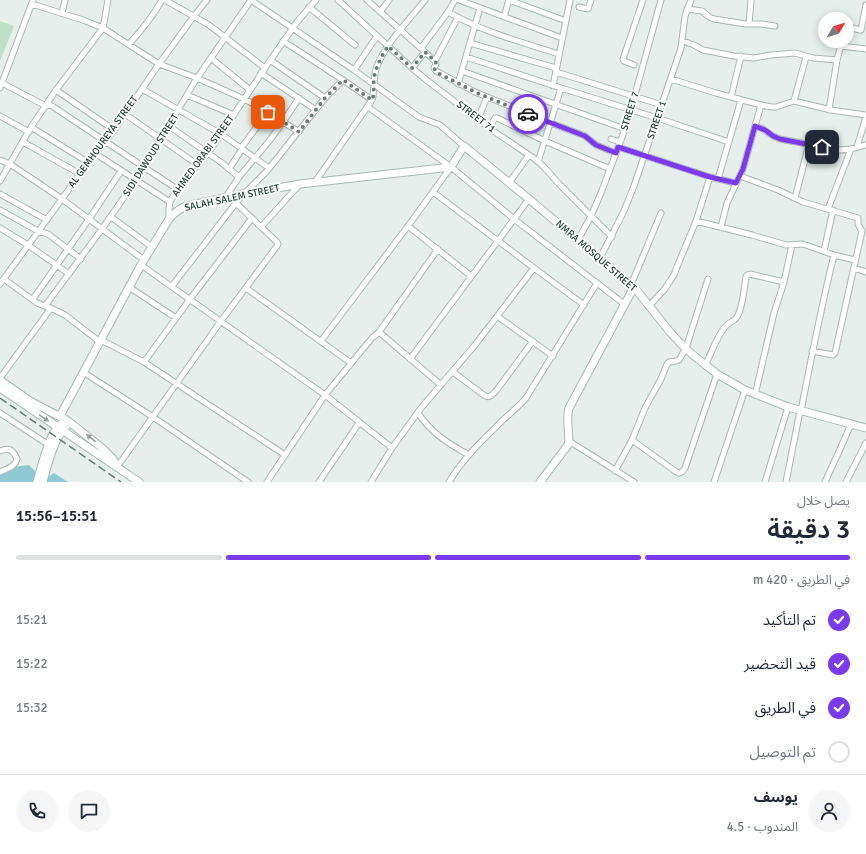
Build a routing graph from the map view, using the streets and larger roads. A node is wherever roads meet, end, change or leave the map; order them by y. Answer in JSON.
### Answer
{"nodes":[{"id":1,"x":65,"y":0,"type":"edge"},
{"id":2,"x":108,"y":0,"type":"edge"},
{"id":3,"x":164,"y":0,"type":"edge"},
{"id":4,"x":205,"y":0,"type":"edge"},
{"id":5,"x":251,"y":0,"type":"edge"},
{"id":6,"x":316,"y":0,"type":"edge"},
{"id":7,"x":338,"y":0,"type":"edge"},
{"id":8,"x":367,"y":0,"type":"edge"},
{"id":9,"x":389,"y":0,"type":"edge"},
{"id":10,"x":425,"y":0,"type":"edge"},
{"id":11,"x":455,"y":0,"type":"edge"},
{"id":12,"x":459,"y":0,"type":"edge"},
{"id":13,"x":509,"y":0,"type":"edge"},
{"id":14,"x":570,"y":0,"type":"edge"},
{"id":15,"x":591,"y":0,"type":"edge"},
{"id":16,"x":643,"y":0,"type":"edge"},
{"id":17,"x":661,"y":0,"type":"edge"},
{"id":18,"x":691,"y":0,"type":"edge"},
{"id":19,"x":751,"y":0,"type":"edge"},
{"id":20,"x":32,"y":2,"type":"edge"},
{"id":21,"x":866,"y":4,"type":"edge"},
{"id":22,"x":309,"y":7,"type":"junction"},
{"id":23,"x":579,"y":7,"type":"dead end"},
{"id":24,"x":480,"y":8,"type":"junction"},
{"id":25,"x":687,"y":9,"type":"junction"},
{"id":26,"x":380,"y":12,"type":"junction"},
{"id":27,"x":448,"y":12,"type":"junction"},
{"id":28,"x":62,"y":13,"type":"junction"},
{"id":29,"x":194,"y":16,"type":"junction"},
{"id":30,"x":458,"y":17,"type":"junction"},
{"id":31,"x":504,"y":17,"type":"junction"},
{"id":32,"x":566,"y":21,"type":"junction"},
{"id":33,"x":749,"y":24,"type":"junction"},
{"id":34,"x":475,"y":26,"type":"junction"},
{"id":35,"x":775,"y":26,"type":"dead end"},
{"id":36,"x":102,"y":28,"type":"junction"},
{"id":37,"x":292,"y":28,"type":"junction"},
{"id":38,"x":854,"y":28,"type":"edge"},
{"id":39,"x":400,"y":30,"type":"junction"},
{"id":40,"x":378,"y":36,"type":"junction"},
{"id":41,"x":225,"y":37,"type":"junction"},
{"id":42,"x":562,"y":38,"type":"junction"},
{"id":43,"x":283,"y":41,"type":"junction"},
{"id":44,"x":682,"y":41,"type":"junction"},
{"id":45,"x":470,"y":43,"type":"junction"},
{"id":46,"x":129,"y":44,"type":"junction"},
{"id":47,"x":355,"y":45,"type":"dead end"},
{"id":48,"x":388,"y":46,"type":"junction"},
{"id":49,"x":854,"y":46,"type":"edge"},
{"id":50,"x":841,"y":48,"type":"edge"},
{"id":51,"x":866,"y":49,"type":"edge"},
{"id":52,"x":423,"y":50,"type":"junction"},
{"id":53,"x":559,"y":54,"type":"junction"},
{"id":54,"x":741,"y":56,"type":"junction"},
{"id":55,"x":806,"y":56,"type":"junction"},
{"id":56,"x":466,"y":57,"type":"junction"},
{"id":57,"x":211,"y":58,"type":"junction"},
{"id":58,"x":270,"y":60,"type":"junction"},
{"id":59,"x":837,"y":60,"type":"junction"},
{"id":60,"x":435,"y":61,"type":"junction"},
{"id":61,"x":159,"y":64,"type":"junction"},
{"id":62,"x":634,"y":65,"type":"dead end"},
{"id":63,"x":412,"y":68,"type":"junction"},
{"id":64,"x":263,"y":70,"type":"junction"},
{"id":65,"x":354,"y":70,"type":"junction"},
{"id":66,"x":556,"y":70,"type":"junction"},
{"id":67,"x":462,"y":71,"type":"junction"},
{"id":68,"x":197,"y":78,"type":"junction"},
{"id":69,"x":671,"y":78,"type":"junction"},
{"id":70,"x":343,"y":80,"type":"junction"},
{"id":71,"x":458,"y":84,"type":"junction"},
{"id":72,"x":374,"y":85,"type":"junction"},
{"id":73,"x":1,"y":86,"type":"edge"},
{"id":74,"x":553,"y":86,"type":"junction"},
{"id":75,"x":561,"y":88,"type":"junction"},
{"id":76,"x":142,"y":89,"type":"junction"},
{"id":77,"x":56,"y":90,"type":"junction"},
{"id":78,"x":250,"y":90,"type":"junction"},
{"id":79,"x":187,"y":95,"type":"junction"},
{"id":80,"x":635,"y":97,"type":"junction"},
{"id":81,"x":731,"y":97,"type":"junction"},
{"id":82,"x":299,"y":98,"type":"junction"},
{"id":83,"x":325,"y":98,"type":"junction"},
{"id":84,"x":487,"y":98,"type":"junction"},
{"id":85,"x":244,"y":99,"type":"junction"},
{"id":86,"x":372,"y":100,"type":"junction"},
{"id":87,"x":741,"y":100,"type":"junction"},
{"id":88,"x":794,"y":101,"type":"junction"},
{"id":89,"x":556,"y":105,"type":"junction"},
{"id":90,"x":662,"y":105,"type":"junction"},
{"id":91,"x":760,"y":105,"type":"junction"},
{"id":92,"x":46,"y":106,"type":"junction"},
{"id":93,"x":368,"y":107,"type":"junction"},
{"id":94,"x":178,"y":110,"type":"junction"},
{"id":95,"x":316,"y":110,"type":"junction"},
{"id":96,"x":631,"y":110,"type":"junction"},
{"id":97,"x":828,"y":110,"type":"junction"},
{"id":98,"x":268,"y":112,"type":"junction"},
{"id":99,"x":125,"y":114,"type":"junction"},
{"id":100,"x":234,"y":115,"type":"junction"},
{"id":101,"x":0,"y":116,"type":"edge"},
{"id":102,"x":866,"y":116,"type":"edge"},
{"id":103,"x":657,"y":118,"type":"junction"},
{"id":104,"x":478,"y":119,"type":"junction"},
{"id":105,"x":283,"y":122,"type":"junction"},
{"id":106,"x":551,"y":123,"type":"junction"},
{"id":107,"x":169,"y":126,"type":"junction"},
{"id":108,"x":755,"y":126,"type":"junction"},
{"id":109,"x":489,"y":128,"type":"junction"},
{"id":110,"x":30,"y":129,"type":"junction"},
{"id":111,"x":625,"y":129,"type":"junction"},
{"id":112,"x":114,"y":130,"type":"junction"},
{"id":113,"x":299,"y":132,"type":"junction"},
{"id":114,"x":221,"y":134,"type":"junction"},
{"id":115,"x":161,"y":139,"type":"junction"},
{"id":116,"x":610,"y":139,"type":"dead end"},
{"id":117,"x":105,"y":141,"type":"junction"},
{"id":118,"x":545,"y":141,"type":"junction"},
{"id":119,"x":23,"y":142,"type":"junction"},
{"id":120,"x":729,"y":142,"type":"junction"},
{"id":121,"x":619,"y":144,"type":"junction"},
{"id":122,"x":809,"y":144,"type":"junction"},
{"id":123,"x":866,"y":145,"type":"edge"},
{"id":124,"x":464,"y":146,"type":"junction"},
{"id":125,"x":857,"y":147,"type":"junction"},
{"id":126,"x":242,"y":149,"type":"junction"},
{"id":127,"x":851,"y":149,"type":"junction"},
{"id":128,"x":208,"y":153,"type":"junction"},
{"id":129,"x":616,"y":153,"type":"junction"},
{"id":130,"x":96,"y":154,"type":"junction"},
{"id":131,"x":529,"y":155,"type":"junction"},
{"id":132,"x":644,"y":155,"type":"junction"},
{"id":133,"x":255,"y":158,"type":"junction"},
{"id":134,"x":0,"y":160,"type":"edge"},
{"id":135,"x":538,"y":162,"type":"junction"},
{"id":136,"x":89,"y":163,"type":"junction"},
{"id":137,"x":10,"y":164,"type":"junction"},
{"id":138,"x":198,"y":165,"type":"junction"},
{"id":139,"x":144,"y":167,"type":"junction"},
{"id":140,"x":451,"y":167,"type":"junction"},
{"id":141,"x":270,"y":168,"type":"junction"},
{"id":142,"x":229,"y":169,"type":"junction"},
{"id":143,"x":610,"y":169,"type":"junction"},
{"id":144,"x":121,"y":171,"type":"junction"},
{"id":145,"x":80,"y":174,"type":"junction"},
{"id":146,"x":740,"y":176,"type":"junction"},
{"id":147,"x":239,"y":177,"type":"junction"},
{"id":148,"x":710,"y":177,"type":"junction"},
{"id":149,"x":718,"y":179,"type":"junction"},
{"id":150,"x":136,"y":180,"type":"junction"},
{"id":151,"x":0,"y":182,"type":"edge"},
{"id":152,"x":315,"y":182,"type":"junction"},
{"id":153,"x":509,"y":183,"type":"junction"},
{"id":154,"x":736,"y":183,"type":"junction"},
{"id":155,"x":300,"y":184,"type":"junction"},
{"id":156,"x":177,"y":189,"type":"junction"},
{"id":157,"x":433,"y":192,"type":"junction"},
{"id":158,"x":0,"y":194,"type":"edge"},
{"id":159,"x":244,"y":194,"type":"junction"},
{"id":160,"x":225,"y":198,"type":"junction"},
{"id":161,"x":795,"y":198,"type":"junction"},
{"id":162,"x":62,"y":199,"type":"junction"},
{"id":163,"x":529,"y":199,"type":"junction"},
{"id":164,"x":170,"y":202,"type":"junction"},
{"id":165,"x":236,"y":202,"type":"junction"},
{"id":166,"x":0,"y":210,"type":"edge"},
{"id":167,"x":830,"y":210,"type":"junction"},
{"id":168,"x":661,"y":213,"type":"dead end"},
{"id":169,"x":592,"y":216,"type":"junction"},
{"id":170,"x":111,"y":217,"type":"junction"},
{"id":171,"x":252,"y":218,"type":"junction"},
{"id":172,"x":89,"y":219,"type":"junction"},
{"id":173,"x":169,"y":219,"type":"junction"},
{"id":174,"x":514,"y":219,"type":"junction"},
{"id":175,"x":47,"y":220,"type":"junction"},
{"id":176,"x":696,"y":221,"type":"junction"},
{"id":177,"x":408,"y":226,"type":"junction"},
{"id":178,"x":261,"y":227,"type":"junction"},
{"id":179,"x":721,"y":227,"type":"junction"},
{"id":180,"x":0,"y":228,"type":"edge"},
{"id":181,"x":102,"y":229,"type":"junction"},
{"id":182,"x":38,"y":231,"type":"junction"},
{"id":183,"x":612,"y":237,"type":"junction"},
{"id":184,"x":578,"y":240,"type":"junction"},
{"id":185,"x":498,"y":241,"type":"junction"},
{"id":186,"x":28,"y":245,"type":"junction"},
{"id":187,"x":792,"y":245,"type":"junction"},
{"id":188,"x":152,"y":247,"type":"junction"},
{"id":189,"x":68,"y":249,"type":"junction"},
{"id":190,"x":438,"y":249,"type":"junction"},
{"id":191,"x":824,"y":251,"type":"junction"},
{"id":192,"x":834,"y":255,"type":"junction"},
{"id":193,"x":600,"y":258,"type":"junction"},
{"id":194,"x":81,"y":259,"type":"junction"},
{"id":195,"x":856,"y":260,"type":"junction"},
{"id":196,"x":142,"y":263,"type":"junction"},
{"id":197,"x":57,"y":265,"type":"junction"},
{"id":198,"x":534,"y":268,"type":"junction"},
{"id":199,"x":854,"y":268,"type":"junction"},
{"id":200,"x":866,"y":272,"type":"edge"},
{"id":201,"x":69,"y":274,"type":"junction"},
{"id":202,"x":471,"y":276,"type":"junction"},
{"id":203,"x":4,"y":279,"type":"junction"},
{"id":204,"x":708,"y":279,"type":"dead end"},
{"id":205,"x":784,"y":282,"type":"junction"},
{"id":206,"x":597,"y":283,"type":"junction"},
{"id":207,"x":0,"y":284,"type":"edge"},
{"id":208,"x":172,"y":286,"type":"junction"},
{"id":209,"x":632,"y":286,"type":"junction"},
{"id":210,"x":129,"y":287,"type":"junction"},
{"id":211,"x":246,"y":288,"type":"junction"},
{"id":212,"x":190,"y":299,"type":"junction"},
{"id":213,"x":33,"y":300,"type":"junction"},
{"id":214,"x":624,"y":304,"type":"junction"},
{"id":215,"x":584,"y":305,"type":"junction"},
{"id":216,"x":649,"y":306,"type":"junction"},
{"id":217,"x":48,"y":307,"type":"junction"},
{"id":218,"x":497,"y":316,"type":"junction"},
{"id":219,"x":176,"y":318,"type":"junction"},
{"id":220,"x":221,"y":321,"type":"junction"},
{"id":221,"x":379,"y":332,"type":"junction"},
{"id":222,"x":100,"y":341,"type":"junction"},
{"id":223,"x":321,"y":341,"type":"junction"},
{"id":224,"x":533,"y":341,"type":"junction"},
{"id":225,"x":686,"y":348,"type":"junction"},
{"id":226,"x":812,"y":351,"type":"junction"},
{"id":227,"x":553,"y":356,"type":"junction"},
{"id":228,"x":410,"y":359,"type":"junction"},
{"id":229,"x":144,"y":362,"type":"junction"},
{"id":230,"x":351,"y":362,"type":"junction"},
{"id":231,"x":706,"y":366,"type":"junction"},
{"id":232,"x":83,"y":372,"type":"junction"},
{"id":233,"x":453,"y":372,"type":"junction"},
{"id":234,"x":717,"y":374,"type":"junction"},
{"id":235,"x":0,"y":379,"type":"edge"},
{"id":236,"x":177,"y":383,"type":"junction"},
{"id":237,"x":441,"y":385,"type":"junction"},
{"id":238,"x":0,"y":388,"type":"edge"},
{"id":239,"x":745,"y":390,"type":"junction"},
{"id":240,"x":325,"y":395,"type":"junction"},
{"id":241,"x":755,"y":395,"type":"junction"},
{"id":242,"x":788,"y":407,"type":"junction"},
{"id":243,"x":801,"y":411,"type":"junction"},
{"id":244,"x":0,"y":413,"type":"edge"},
{"id":245,"x":418,"y":413,"type":"junction"},
{"id":246,"x":153,"y":417,"type":"junction"},
{"id":247,"x":65,"y":419,"type":"junction"},
{"id":248,"x":360,"y":423,"type":"junction"},
{"id":249,"x":851,"y":424,"type":"junction"},
{"id":250,"x":866,"y":428,"type":"edge"},
{"id":251,"x":60,"y":429,"type":"junction"},
{"id":252,"x":632,"y":440,"type":"junction"},
{"id":253,"x":569,"y":441,"type":"junction"},
{"id":254,"x":866,"y":443,"type":"edge"},
{"id":255,"x":49,"y":445,"type":"junction"},
{"id":256,"x":392,"y":448,"type":"junction"},
{"id":257,"x":0,"y":451,"type":"edge"},
{"id":258,"x":285,"y":455,"type":"junction"},
{"id":259,"x":469,"y":455,"type":"junction"},
{"id":260,"x":44,"y":467,"type":"junction"},
{"id":261,"x":117,"y":467,"type":"junction"},
{"id":262,"x":615,"y":471,"type":"junction"},
{"id":263,"x":0,"y":472,"type":"edge"},
{"id":264,"x":452,"y":481,"type":"edge"},
{"id":265,"x":37,"y":482,"type":"edge"},
{"id":266,"x":43,"y":482,"type":"edge"},
{"id":267,"x":139,"y":482,"type":"edge"},
{"id":268,"x":248,"y":482,"type":"edge"},
{"id":269,"x":267,"y":482,"type":"edge"},
{"id":270,"x":320,"y":482,"type":"edge"},
{"id":271,"x":371,"y":482,"type":"edge"},
{"id":272,"x":540,"y":482,"type":"edge"},
{"id":273,"x":634,"y":482,"type":"edge"},
{"id":274,"x":714,"y":482,"type":"edge"},
{"id":275,"x":765,"y":482,"type":"edge"},
{"id":276,"x":786,"y":482,"type":"edge"},
{"id":277,"x":825,"y":482,"type":"edge"},
{"id":278,"x":846,"y":482,"type":"edge"}],
"edges":[{"from":1,"to":28,"type":"street"},
{"from":2,"to":36,"type":"street"},
{"from":3,"to":29,"type":"street"},
{"from":3,"to":46,"type":"street"},
{"from":4,"to":29,"type":"street","name":"AL GEMHOUREYA STREET"},
{"from":5,"to":37,"type":"street","name":"NMRA MOSQUE STREET"},
{"from":5,"to":41,"type":"street","name":"SIDI DAWOUD STREET"},
{"from":6,"to":22,"type":"street","name":"AHMED ORABI STREET"},
{"from":7,"to":40,"type":"street","name":"STREET 71"},
{"from":8,"to":26,"type":"street"},
{"from":9,"to":26,"type":"street"},
{"from":10,"to":39,"type":"street"},
{"from":11,"to":27,"type":"street"},
{"from":12,"to":24,"type":"street"},
{"from":13,"to":31,"type":"street"},
{"from":13,"to":32,"type":"street"},
{"from":14,"to":32,"type":"street"},
{"from":15,"to":23,"type":"street"},
{"from":16,"to":62,"type":"street"},
{"from":17,"to":80,"type":"street","name":"STREET 7"},
{"from":18,"to":25,"type":"street","name":"STREET 1"},
{"from":19,"to":33,"type":"street"},
{"from":20,"to":28,"type":"street"},
{"from":20,"to":73,"type":"street"},
{"from":21,"to":38,"type":"street"},
{"from":22,"to":37,"type":"street","name":"AHMED ORABI STREET"},
{"from":22,"to":47,"type":"street"},
{"from":24,"to":31,"type":"street"},
{"from":24,"to":34,"type":"street"},
{"from":25,"to":33,"type":"street"},
{"from":25,"to":44,"type":"street","name":"STREET 1"},
{"from":26,"to":39,"type":"street"},
{"from":27,"to":30,"type":"street"},
{"from":27,"to":52,"type":"street"},
{"from":28,"to":36,"type":"street"},
{"from":29,"to":41,"type":"street"},
{"from":29,"to":61,"type":"street","name":"AL GEMHOUREYA STREET"},
{"from":30,"to":34,"type":"street"},
{"from":30,"to":60,"type":"street"},
{"from":31,"to":42,"type":"street"},
{"from":32,"to":42,"type":"street"},
{"from":33,"to":35,"type":"street"},
{"from":34,"to":45,"type":"street"},
{"from":34,"to":53,"type":"street"},
{"from":36,"to":46,"type":"street"},
{"from":36,"to":77,"type":"street"},
{"from":37,"to":43,"type":"street","name":"AHMED ORABI STREET"},
{"from":37,"to":65,"type":"street","name":"NMRA MOSQUE STREET"},
{"from":39,"to":48,"type":"street"},
{"from":39,"to":52,"type":"street"},
{"from":40,"to":48,"type":"street","name":"STREET 71"},
{"from":40,"to":65,"type":"street"},
{"from":41,"to":57,"type":"street","name":"SIDI DAWOUD STREET"},
{"from":41,"to":64,"type":"street"},
{"from":42,"to":53,"type":"street"},
{"from":43,"to":58,"type":"street","name":"AHMED ORABI STREET"},
{"from":43,"to":70,"type":"street"},
{"from":44,"to":54,"type":"street"},
{"from":44,"to":69,"type":"street","name":"STREET 1"},
{"from":45,"to":56,"type":"street"},
{"from":45,"to":66,"type":"street"},
{"from":46,"to":61,"type":"street"},
{"from":48,"to":63,"type":"street","name":"STREET 71"},
{"from":48,"to":72,"type":"street"},
{"from":49,"to":51,"type":"street"},
{"from":50,"to":59,"type":"street"},
{"from":52,"to":60,"type":"street"},
{"from":52,"to":63,"type":"street"},
{"from":53,"to":66,"type":"street"},
{"from":54,"to":55,"type":"street"},
{"from":54,"to":81,"type":"street"},
{"from":55,"to":59,"type":"street"},
{"from":55,"to":88,"type":"street"},
{"from":56,"to":67,"type":"street"},
{"from":56,"to":74,"type":"street"},
{"from":57,"to":68,"type":"street","name":"SIDI DAWOUD STREET"},
{"from":57,"to":78,"type":"street"},
{"from":58,"to":64,"type":"street","name":"AHMED ORABI STREET"},
{"from":58,"to":83,"type":"street"},
{"from":59,"to":97,"type":"street"},
{"from":60,"to":71,"type":"street"},
{"from":61,"to":68,"type":"street"},
{"from":61,"to":76,"type":"street","name":"AL GEMHOUREYA STREET"},
{"from":63,"to":104,"type":"street","name":"STREET 71"},
{"from":64,"to":78,"type":"street","name":"AHMED ORABI STREET"},
{"from":64,"to":82,"type":"street"},
{"from":65,"to":72,"type":"street","name":"NMRA MOSQUE STREET"},
{"from":66,"to":74,"type":"street"},
{"from":66,"to":80,"type":"street"},
{"from":67,"to":71,"type":"street"},
{"from":67,"to":89,"type":"street"},
{"from":68,"to":79,"type":"street","name":"SIDI DAWOUD STREET"},
{"from":68,"to":85,"type":"street"},
{"from":69,"to":81,"type":"street"},
{"from":69,"to":90,"type":"street","name":"STREET 1"},
{"from":70,"to":83,"type":"street"},
{"from":70,"to":86,"type":"street"},
{"from":71,"to":84,"type":"street"},
{"from":72,"to":86,"type":"street"},
{"from":72,"to":124,"type":"street","name":"NMRA MOSQUE STREET"},
{"from":73,"to":92,"type":"street"},
{"from":74,"to":75,"type":"street"},
{"from":75,"to":89,"type":"street"},
{"from":75,"to":96,"type":"street"},
{"from":76,"to":94,"type":"street"},
{"from":76,"to":99,"type":"street","name":"AL GEMHOUREYA STREET"},
{"from":77,"to":92,"type":"street"},
{"from":77,"to":112,"type":"street"},
{"from":78,"to":85,"type":"street","name":"AHMED ORABI STREET"},
{"from":79,"to":94,"type":"street","name":"SIDI DAWOUD STREET"},
{"from":79,"to":100,"type":"street"},
{"from":80,"to":90,"type":"street"},
{"from":80,"to":96,"type":"street","name":"STREET 7"},
{"from":81,"to":87,"type":"street"},
{"from":82,"to":95,"type":"street"},
{"from":82,"to":105,"type":"street"},
{"from":83,"to":95,"type":"street"},
{"from":84,"to":104,"type":"street"},
{"from":84,"to":106,"type":"street"},
{"from":85,"to":98,"type":"street"},
{"from":85,"to":100,"type":"street","name":"AHMED ORABI STREET"},
{"from":86,"to":93,"type":"street"},
{"from":87,"to":91,"type":"street"},
{"from":87,"to":120,"type":"street"},
{"from":88,"to":91,"type":"street"},
{"from":88,"to":97,"type":"street"},
{"from":89,"to":106,"type":"street"},
{"from":89,"to":111,"type":"street"},
{"from":90,"to":103,"type":"street","name":"STREET 1"},
{"from":91,"to":108,"type":"street"},
{"from":92,"to":110,"type":"street"},
{"from":92,"to":117,"type":"street"},
{"from":93,"to":140,"type":"street"},
{"from":93,"to":152,"type":"street"},
{"from":94,"to":107,"type":"street","name":"SIDI DAWOUD STREET"},
{"from":94,"to":114,"type":"street"},
{"from":95,"to":113,"type":"street"},
{"from":96,"to":103,"type":"street"},
{"from":96,"to":111,"type":"street","name":"STREET 7"},
{"from":97,"to":102,"type":"street"},
{"from":98,"to":105,"type":"street"},
{"from":98,"to":126,"type":"street"},
{"from":99,"to":112,"type":"street","name":"AL GEMHOUREYA STREET"},
{"from":99,"to":115,"type":"street"},
{"from":100,"to":114,"type":"street","name":"AHMED ORABI STREET"},
{"from":101,"to":110,"type":"street"},
{"from":102,"to":125,"type":"street"},
{"from":103,"to":120,"type":"street"},
{"from":103,"to":132,"type":"street","name":"STREET 1"},
{"from":104,"to":109,"type":"street","name":"STREET 71"},
{"from":105,"to":113,"type":"street"},
{"from":105,"to":133,"type":"street"},
{"from":106,"to":118,"type":"street"},
{"from":106,"to":129,"type":"street"},
{"from":107,"to":115,"type":"street","name":"SIDI DAWOUD STREET"},
{"from":107,"to":128,"type":"street"},
{"from":108,"to":122,"type":"street"},
{"from":108,"to":146,"type":"street"},
{"from":109,"to":118,"type":"street"},
{"from":109,"to":131,"type":"street","name":"STREET 71"},
{"from":110,"to":119,"type":"street"},
{"from":110,"to":136,"type":"street"},
{"from":111,"to":121,"type":"street","name":"STREET 7"},
{"from":112,"to":117,"type":"street","name":"AL GEMHOUREYA STREET"},
{"from":113,"to":141,"type":"street"},
{"from":114,"to":126,"type":"street"},
{"from":114,"to":128,"type":"street","name":"AHMED ORABI STREET"},
{"from":115,"to":138,"type":"street"},
{"from":115,"to":139,"type":"street","name":"SIDI DAWOUD STREET"},
{"from":116,"to":121,"type":"street"},
{"from":117,"to":130,"type":"street","name":"AL GEMHOUREYA STREET"},
{"from":117,"to":139,"type":"street"},
{"from":118,"to":135,"type":"street"},
{"from":118,"to":143,"type":"street"},
{"from":119,"to":137,"type":"street"},
{"from":119,"to":145,"type":"street"},
{"from":120,"to":149,"type":"street"},
{"from":121,"to":129,"type":"street","name":"STREET 7"},
{"from":121,"to":132,"type":"street"},
{"from":122,"to":127,"type":"street"},
{"from":122,"to":161,"type":"street"},
{"from":123,"to":125,"type":"street"},
{"from":124,"to":140,"type":"street"},
{"from":124,"to":153,"type":"street","name":"NMRA MOSQUE STREET"},
{"from":125,"to":127,"type":"street"},
{"from":126,"to":133,"type":"street"},
{"from":126,"to":142,"type":"street"},
{"from":127,"to":167,"type":"street"},
{"from":128,"to":138,"type":"street","name":"AHMED ORABI STREET"},
{"from":128,"to":142,"type":"street"},
{"from":129,"to":143,"type":"street","name":"STREET 7"},
{"from":130,"to":136,"type":"street","name":"AL GEMHOUREYA STREET"},
{"from":130,"to":144,"type":"street"},
{"from":131,"to":135,"type":"street","name":"STREET 71"},
{"from":131,"to":153,"type":"street"},
{"from":132,"to":148,"type":"street"},
{"from":132,"to":183,"type":"street","name":"STREET 1"},
{"from":133,"to":141,"type":"street"},
{"from":133,"to":147,"type":"street"},
{"from":134,"to":137,"type":"street"},
{"from":135,"to":169,"type":"street","name":"STREET 71"},
{"from":136,"to":145,"type":"street","name":"AL GEMHOUREYA STREET"},
{"from":137,"to":151,"type":"street"},
{"from":137,"to":162,"type":"street"},
{"from":138,"to":156,"type":"street","name":"AHMED ORABI STREET"},
{"from":139,"to":150,"type":"street","name":"SIDI DAWOUD STREET"},
{"from":139,"to":156,"type":"street"},
{"from":140,"to":152,"type":"street","name":"SALAH SALEM STREET"},
{"from":140,"to":157,"type":"street"},
{"from":140,"to":174,"type":"street"},
{"from":141,"to":159,"type":"street"},
{"from":142,"to":147,"type":"street"},
{"from":143,"to":169,"type":"street","name":"STREET 7"},
{"from":144,"to":150,"type":"street"},
{"from":144,"to":172,"type":"street"},
{"from":145,"to":162,"type":"street","name":"AL GEMHOUREYA STREET"},
{"from":146,"to":154,"type":"street"},
{"from":146,"to":161,"type":"street"},
{"from":147,"to":160,"type":"street"},
{"from":148,"to":149,"type":"street"},
{"from":148,"to":176,"type":"street"},
{"from":149,"to":154,"type":"street"},
{"from":150,"to":164,"type":"street"},
{"from":150,"to":170,"type":"street","name":"SIDI DAWOUD STREET"},
{"from":152,"to":155,"type":"street","name":"SALAH SALEM STREET"},
{"from":153,"to":163,"type":"street","name":"NMRA MOSQUE STREET"},
{"from":154,"to":179,"type":"street"},
{"from":155,"to":159,"type":"street","name":"SALAH SALEM STREET"},
{"from":155,"to":178,"type":"street"},
{"from":156,"to":164,"type":"street","name":"AHMED ORABI STREET"},
{"from":157,"to":177,"type":"street"},
{"from":157,"to":185,"type":"street"},
{"from":158,"to":175,"type":"street"},
{"from":159,"to":160,"type":"street","name":"SALAH SALEM STREET"},
{"from":159,"to":165,"type":"street"},
{"from":160,"to":173,"type":"street","name":"SALAH SALEM STREET"},
{"from":161,"to":167,"type":"street"},
{"from":162,"to":172,"type":"street"},
{"from":162,"to":175,"type":"street","name":"AL GEMHOUREYA STREET"},
{"from":163,"to":174,"type":"street"},
{"from":163,"to":184,"type":"street","name":"NMRA MOSQUE STREET"},
{"from":164,"to":173,"type":"street","name":"AHMED ORABI STREET"},
{"from":165,"to":171,"type":"street"},
{"from":165,"to":208,"type":"street"},
{"from":166,"to":182,"type":"street"},
{"from":167,"to":191,"type":"street"},
{"from":167,"to":195,"type":"street"},
{"from":168,"to":209,"type":"street"},
{"from":169,"to":183,"type":"street","name":"STREET 71"},
{"from":169,"to":184,"type":"street","name":"STREET 7"},
{"from":170,"to":181,"type":"street","name":"SIDI DAWOUD STREET"},
{"from":170,"to":188,"type":"street"},
{"from":171,"to":178,"type":"street"},
{"from":171,"to":212,"type":"street"},
{"from":172,"to":181,"type":"street"},
{"from":172,"to":189,"type":"street"},
{"from":173,"to":188,"type":"street","name":"SALAH SALEM STREET"},
{"from":174,"to":185,"type":"street"},
{"from":174,"to":206,"type":"street"},
{"from":175,"to":182,"type":"street","name":"AL GEMHOUREYA STREET"},
{"from":176,"to":179,"type":"street"},
{"from":176,"to":216,"type":"street"},
{"from":177,"to":190,"type":"street"},
{"from":177,"to":223,"type":"street"},
{"from":178,"to":211,"type":"street"},
{"from":179,"to":187,"type":"street"},
{"from":180,"to":186,"type":"street"},
{"from":181,"to":194,"type":"street","name":"SIDI DAWOUD STREET"},
{"from":181,"to":196,"type":"street"},
{"from":182,"to":186,"type":"street","name":"AL GEMHOUREYA STREET"},
{"from":182,"to":189,"type":"street"},
{"from":183,"to":193,"type":"street","name":"STREET 1"},
{"from":184,"to":193,"type":"street","name":"NMRA MOSQUE STREET"},
{"from":185,"to":198,"type":"street"},
{"from":185,"to":202,"type":"street"},
{"from":186,"to":197,"type":"street"},
{"from":186,"to":203,"type":"street","name":"AL GEMHOUREYA STREET"},
{"from":187,"to":191,"type":"street"},
{"from":187,"to":205,"type":"street"},
{"from":188,"to":196,"type":"street","name":"SALAH SALEM STREET"},
{"from":189,"to":194,"type":"street"},
{"from":189,"to":197,"type":"street"},
{"from":190,"to":202,"type":"street"},
{"from":190,"to":221,"type":"street"},
{"from":191,"to":192,"type":"street"},
{"from":192,"to":195,"type":"street"},
{"from":192,"to":226,"type":"street"},
{"from":193,"to":209,"type":"street","name":"NMRA MOSQUE STREET"},
{"from":194,"to":201,"type":"street","name":"SIDI DAWOUD STREET"},
{"from":195,"to":199,"type":"street"},
{"from":196,"to":208,"type":"street"},
{"from":196,"to":210,"type":"street","name":"SALAH SALEM STREET"},
{"from":197,"to":201,"type":"street"},
{"from":197,"to":213,"type":"street"},
{"from":198,"to":215,"type":"street"},
{"from":198,"to":218,"type":"street"},
{"from":199,"to":200,"type":"street"},
{"from":199,"to":226,"type":"street"},
{"from":201,"to":217,"type":"street","name":"SIDI DAWOUD STREET"},
{"from":202,"to":228,"type":"street"},
{"from":203,"to":207,"type":"street","name":"AL GEMHOUREYA STREET"},
{"from":203,"to":213,"type":"street"},
{"from":204,"to":225,"type":"street"},
{"from":205,"to":231,"type":"street"},
{"from":205,"to":241,"type":"street"},
{"from":206,"to":214,"type":"street"},
{"from":206,"to":215,"type":"street"},
{"from":208,"to":212,"type":"street"},
{"from":209,"to":214,"type":"street"},
{"from":209,"to":216,"type":"street","name":"NMRA MOSQUE STREET"},
{"from":210,"to":219,"type":"street"},
{"from":210,"to":222,"type":"street","name":"SALAH SALEM STREET"},
{"from":211,"to":220,"type":"street"},
{"from":211,"to":223,"type":"street"},
{"from":212,"to":219,"type":"street"},
{"from":212,"to":220,"type":"street"},
{"from":213,"to":217,"type":"street"},
{"from":214,"to":253,"type":"street"},
{"from":215,"to":227,"type":"street"},
{"from":216,"to":225,"type":"street","name":"NMRA MOSQUE STREET"},
{"from":217,"to":222,"type":"street"},
{"from":217,"to":235,"type":"street","name":"SIDI DAWOUD STREET"},
{"from":218,"to":224,"type":"street"},
{"from":218,"to":233,"type":"street"},
{"from":219,"to":229,"type":"street"},
{"from":220,"to":236,"type":"street"},
{"from":220,"to":240,"type":"street"},
{"from":221,"to":228,"type":"street"},
{"from":221,"to":230,"type":"street"},
{"from":222,"to":229,"type":"street"},
{"from":222,"to":232,"type":"street","name":"SALAH SALEM STREET"},
{"from":223,"to":230,"type":"street"},
{"from":224,"to":227,"type":"street"},
{"from":224,"to":233,"type":"street"},
{"from":225,"to":231,"type":"street","name":"NMRA MOSQUE STREET"},
{"from":225,"to":252,"type":"street"},
{"from":226,"to":243,"type":"street"},
{"from":227,"to":259,"type":"street"},
{"from":228,"to":237,"type":"street"},
{"from":229,"to":236,"type":"street"},
{"from":230,"to":240,"type":"street"},
{"from":231,"to":234,"type":"street","name":"NMRA MOSQUE STREET"},
{"from":232,"to":246,"type":"street"},
{"from":232,"to":247,"type":"street","name":"SALAH SALEM STREET"},
{"from":233,"to":237,"type":"street"},
{"from":234,"to":239,"type":"street","name":"NMRA MOSQUE STREET"},
{"from":234,"to":252,"type":"street"},
{"from":235,"to":247,"type":"street"},
{"from":236,"to":246,"type":"street"},
{"from":236,"to":258,"type":"street"},
{"from":237,"to":245,"type":"street"},
{"from":238,"to":251,"type":"street","one_way":true},
{"from":239,"to":241,"type":"street","name":"NMRA MOSQUE STREET"},
{"from":239,"to":274,"type":"street"},
{"from":240,"to":248,"type":"street"},
{"from":240,"to":258,"type":"street"},
{"from":241,"to":242,"type":"street","name":"NMRA MOSQUE STREET"},
{"from":242,"to":243,"type":"street","name":"NMRA MOSQUE STREET"},
{"from":242,"to":275,"type":"street"},
{"from":243,"to":249,"type":"street","name":"NMRA MOSQUE STREET"},
{"from":243,"to":276,"type":"street"},
{"from":244,"to":255,"type":"street"},
{"from":245,"to":256,"type":"street"},
{"from":245,"to":259,"type":"street"},
{"from":246,"to":261,"type":"street"},
{"from":246,"to":268,"type":"street"},
{"from":247,"to":251,"type":"street","name":"SALAH SALEM STREET"},
{"from":261,"to":247,"type":"street","one_way":true},
{"from":248,"to":256,"type":"street"},
{"from":248,"to":270,"type":"street"},
{"from":249,"to":250,"type":"street","name":"NMRA MOSQUE STREET"},
{"from":249,"to":277,"type":"street"},
{"from":251,"to":255,"type":"street"},
{"from":251,"to":260,"type":"street"},
{"from":251,"to":261,"type":"street"},
{"from":252,"to":262,"type":"street"},
{"from":253,"to":262,"type":"street"},
{"from":253,"to":272,"type":"street"},
{"from":254,"to":278,"type":"street"},
{"from":255,"to":260,"type":"street"},
{"from":256,"to":271,"type":"street"},
{"from":257,"to":263,"type":"street"},
{"from":258,"to":269,"type":"street"},
{"from":259,"to":264,"type":"street"},
{"from":260,"to":265,"type":"street"},
{"from":260,"to":266,"type":"street"},
{"from":261,"to":267,"type":"street"},
{"from":262,"to":273,"type":"street"}]}
